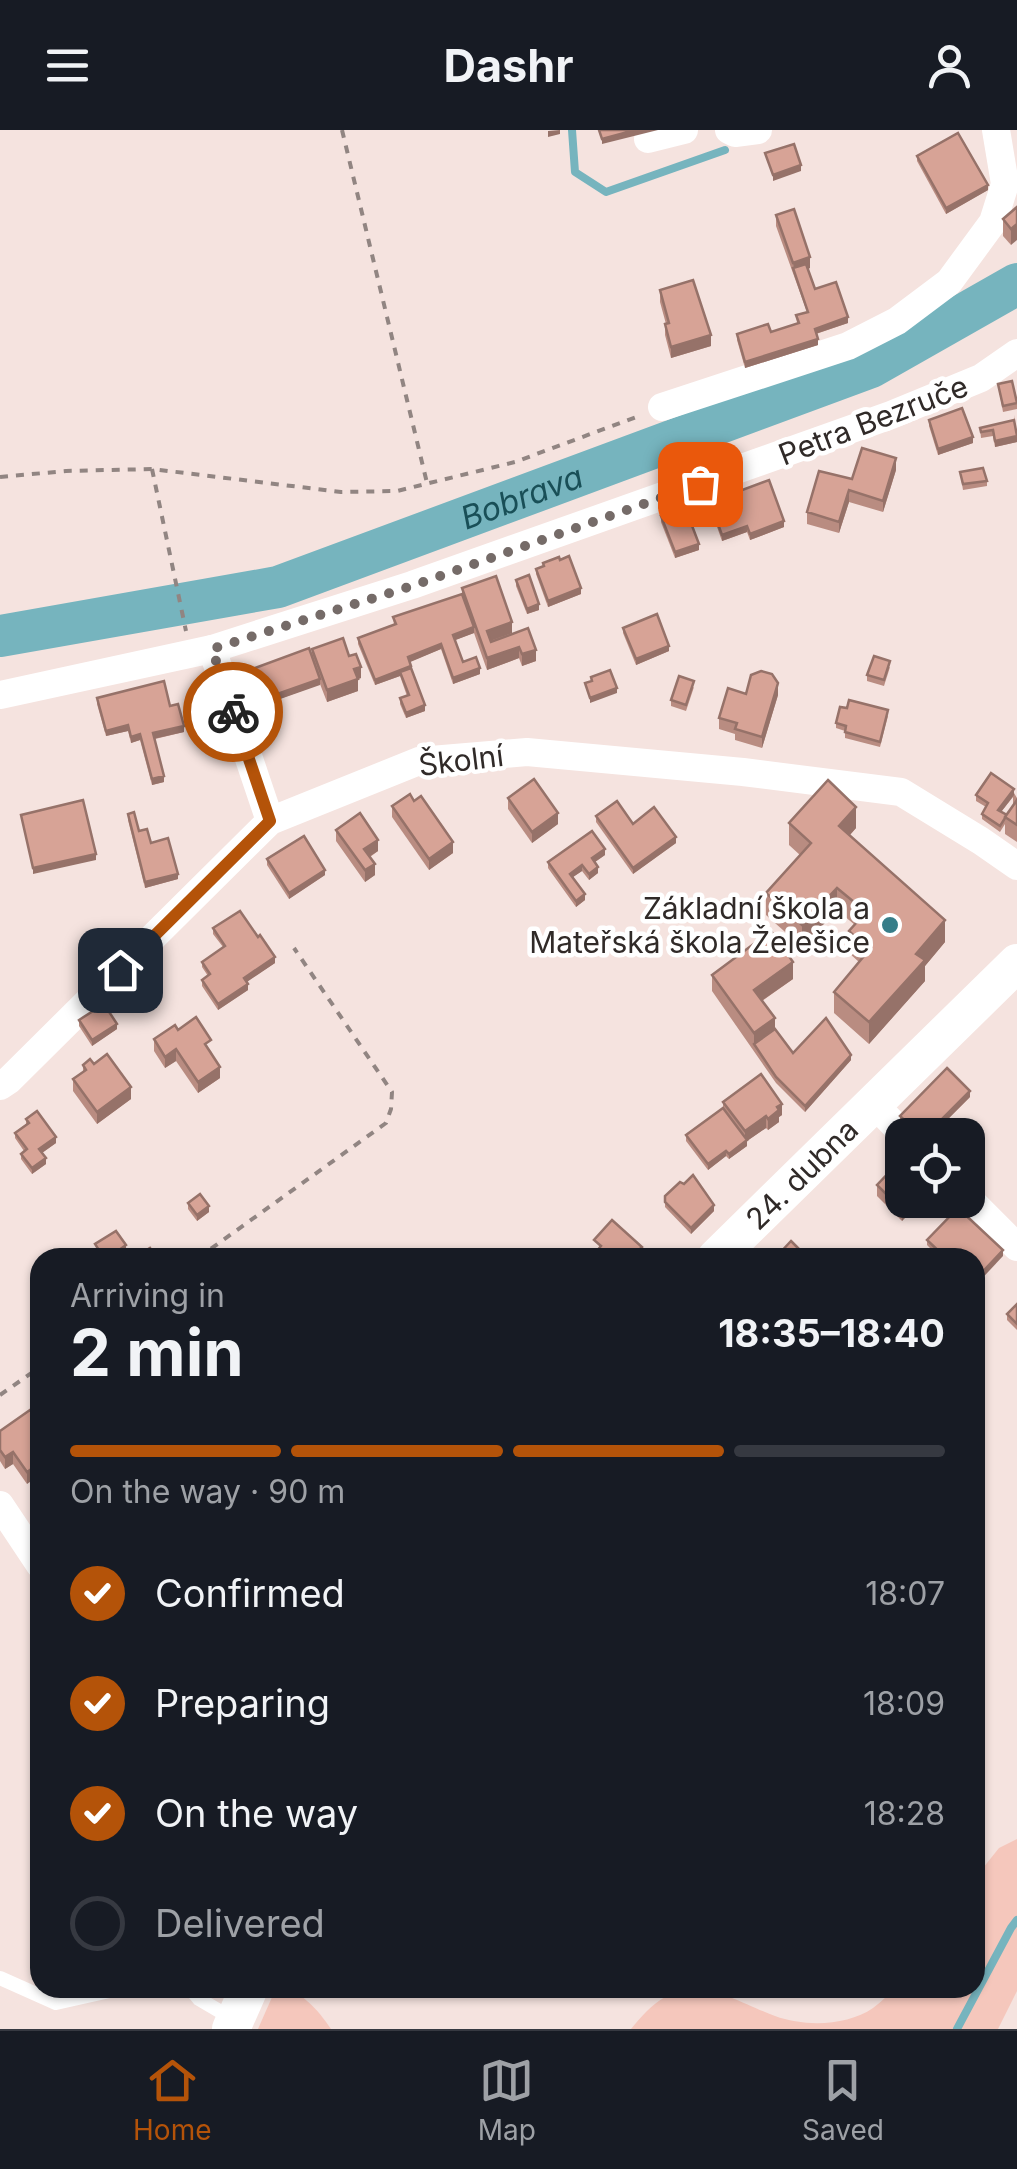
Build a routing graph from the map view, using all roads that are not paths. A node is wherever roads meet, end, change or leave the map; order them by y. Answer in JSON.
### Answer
{"nodes":[{"id":1,"x":684,"y":130,"type":"edge"},
{"id":2,"x":730,"y":130,"type":"edge"},
{"id":3,"x":758,"y":130,"type":"edge"},
{"id":4,"x":996,"y":130,"type":"edge"},
{"id":5,"x":648,"y":139,"type":"dead end"},
{"id":6,"x":1017,"y":353,"type":"edge"},
{"id":7,"x":662,"y":407,"type":"road end"},
{"id":8,"x":212,"y":649,"type":"junction"},
{"id":9,"x":0,"y":695,"type":"edge"},
{"id":10,"x":270,"y":821,"type":"junction"},
{"id":11,"x":1017,"y":866,"type":"edge"},
{"id":12,"x":1017,"y":963,"type":"edge"},
{"id":13,"x":0,"y":1086,"type":"edge"},
{"id":14,"x":874,"y":1104,"type":"junction"},
{"id":15,"x":888,"y":1118,"type":"edge"},
{"id":16,"x":985,"y":1215,"type":"edge"},
{"id":17,"x":1017,"y":1247,"type":"edge"},
{"id":18,"x":726,"y":1248,"type":"edge"},
{"id":19,"x":1,"y":1509,"type":"edge"},
{"id":20,"x":30,"y":1551,"type":"edge"},
{"id":21,"x":0,"y":1978,"type":"edge"},
{"id":22,"x":30,"y":1991,"type":"edge"},
{"id":23,"x":45,"y":1998,"type":"edge"},
{"id":24,"x":78,"y":1998,"type":"edge"},
{"id":25,"x":198,"y":1998,"type":"edge"},
{"id":26,"x":240,"y":2009,"type":"edge"}],
"edges":[{"from":1,"to":5,"type":"street"},
{"from":2,"to":3,"type":"street"},
{"from":4,"to":7,"type":"street"},
{"from":6,"to":8,"type":"street","name":"Petra Bezruče"},
{"from":8,"to":9,"type":"street","name":"Petra Bezruče"},
{"from":8,"to":10,"type":"street"},
{"from":10,"to":11,"type":"street","name":"Školní"},
{"from":10,"to":13,"type":"street","name":"Školní"},
{"from":12,"to":14,"type":"main road","name":"24. dubna"},
{"from":14,"to":15,"type":"street"},
{"from":14,"to":18,"type":"main road","name":"24. dubna"},
{"from":16,"to":17,"type":"street"},
{"from":19,"to":20,"type":"street"},
{"from":21,"to":22,"type":"lane"},
{"from":23,"to":24,"type":"lane"},
{"from":25,"to":26,"type":"lane"}]}
